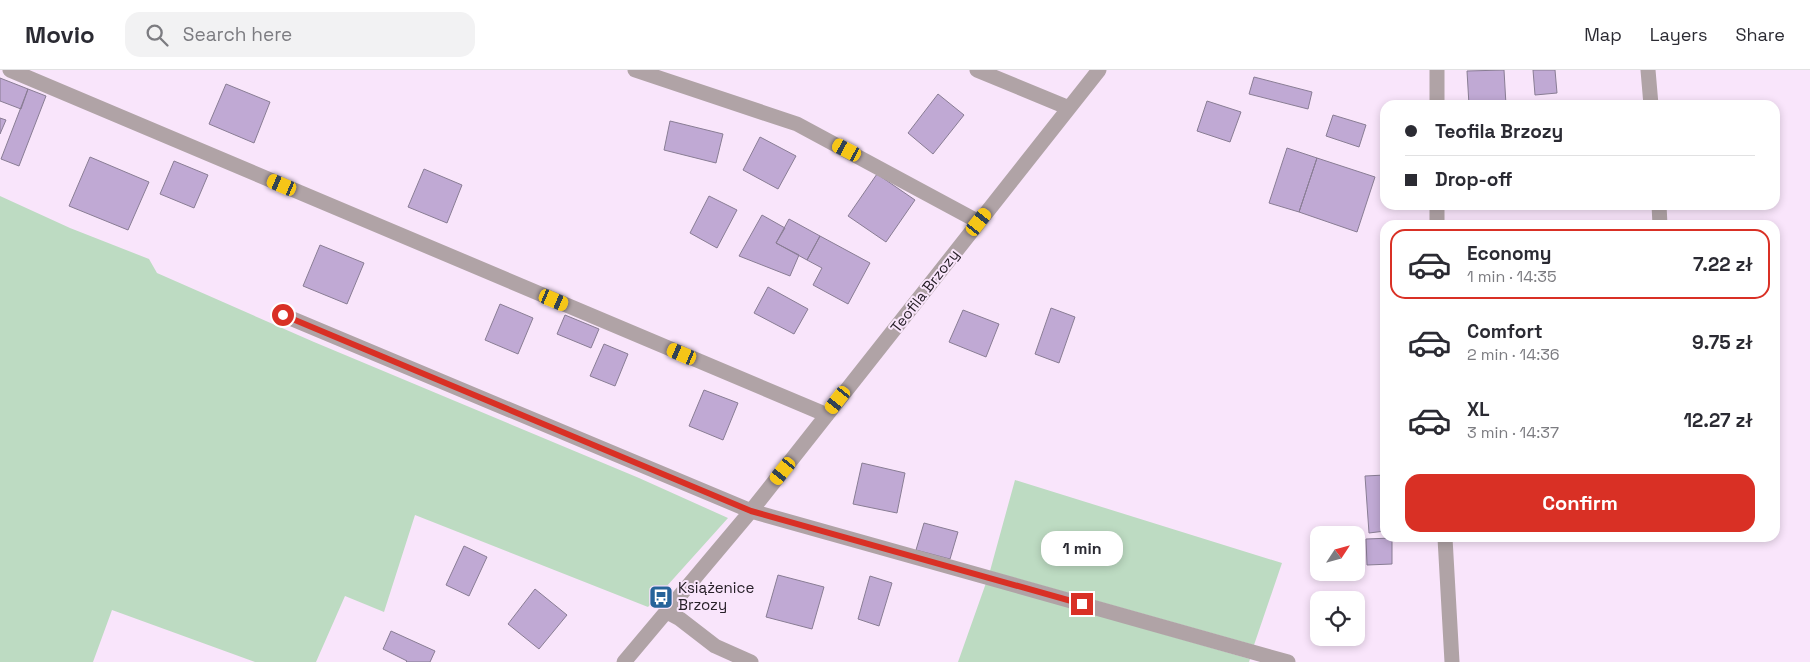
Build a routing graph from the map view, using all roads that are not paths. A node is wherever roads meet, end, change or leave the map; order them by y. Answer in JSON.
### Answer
{"nodes":[{"id":1,"x":10,"y":70,"type":"edge"},
{"id":2,"x":635,"y":70,"type":"edge"},
{"id":3,"x":977,"y":70,"type":"edge"},
{"id":4,"x":1099,"y":70,"type":"edge"},
{"id":5,"x":1437,"y":70,"type":"edge"},
{"id":6,"x":1648,"y":70,"type":"edge"},
{"id":7,"x":1437,"y":100,"type":"edge"},
{"id":8,"x":1650,"y":100,"type":"edge"},
{"id":9,"x":1069,"y":108,"type":"junction"},
{"id":10,"x":979,"y":222,"type":"junction"},
{"id":11,"x":283,"y":315,"type":"dead end"},
{"id":12,"x":827,"y":415,"type":"junction"},
{"id":13,"x":751,"y":511,"type":"junction"},
{"id":14,"x":1445,"y":542,"type":"edge"},
{"id":15,"x":667,"y":612,"type":"junction"},
{"id":16,"x":624,"y":662,"type":"edge"},
{"id":17,"x":751,"y":662,"type":"edge"},
{"id":18,"x":1288,"y":662,"type":"edge"},
{"id":19,"x":1452,"y":662,"type":"edge"}],
"edges":[{"from":1,"to":12,"type":"street"},
{"from":2,"to":10,"type":"street"},
{"from":3,"to":9,"type":"street"},
{"from":4,"to":9,"type":"street","name":"Teofila Brzozy"},
{"from":5,"to":7,"type":"street"},
{"from":6,"to":8,"type":"street"},
{"from":9,"to":10,"type":"street","name":"Teofila Brzozy"},
{"from":10,"to":12,"type":"street","name":"Teofila Brzozy"},
{"from":11,"to":13,"type":"street"},
{"from":12,"to":13,"type":"street","name":"Teofila Brzozy"},
{"from":13,"to":15,"type":"street","name":"Teofila Brzozy"},
{"from":13,"to":18,"type":"street"},
{"from":14,"to":19,"type":"street"},
{"from":15,"to":16,"type":"street","name":"Teofila Brzozy"},
{"from":15,"to":17,"type":"street"}]}
